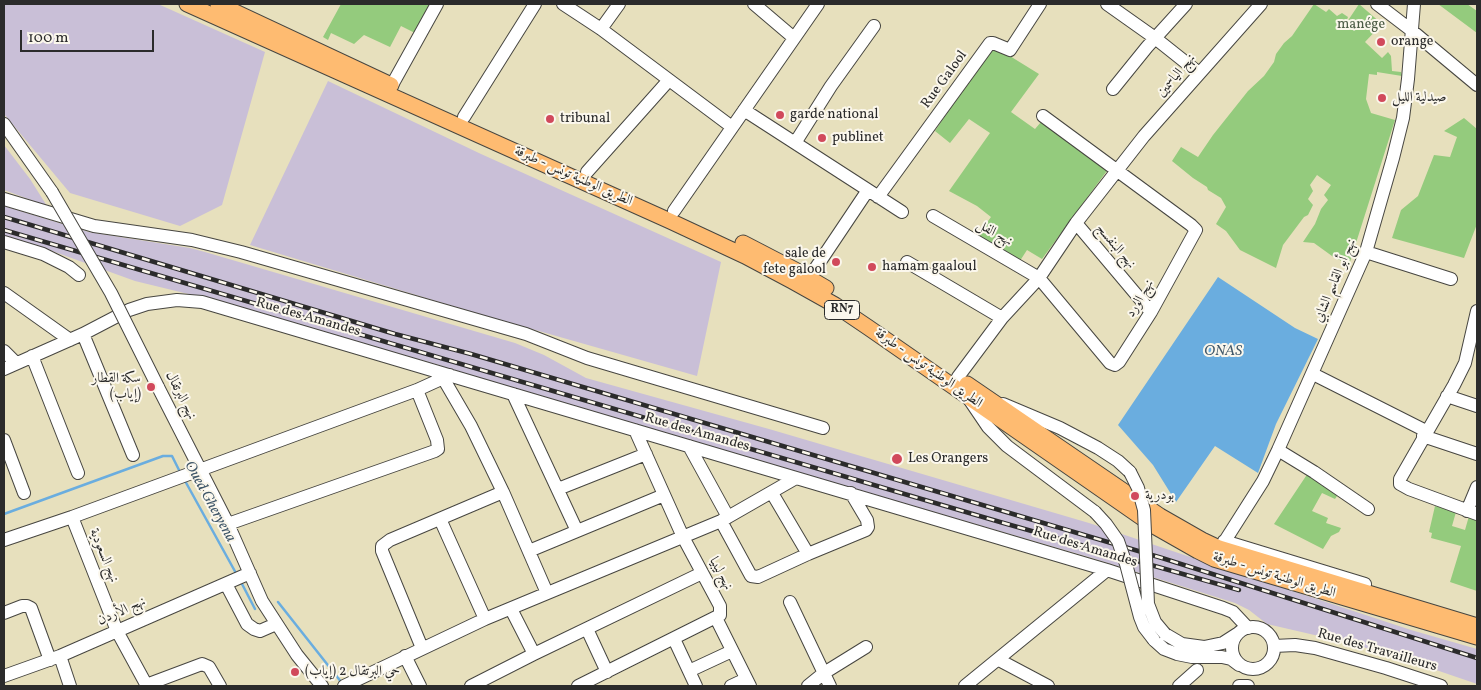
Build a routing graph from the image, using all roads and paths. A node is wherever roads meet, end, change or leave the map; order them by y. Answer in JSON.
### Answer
{"nodes":[{"id":1,"x":187,"y":4,"type":"edge"},
{"id":2,"x":218,"y":4,"type":"edge"},
{"id":3,"x":437,"y":4,"type":"edge"},
{"id":4,"x":536,"y":4,"type":"edge"},
{"id":5,"x":563,"y":4,"type":"edge"},
{"id":6,"x":619,"y":4,"type":"edge"},
{"id":7,"x":754,"y":4,"type":"edge"},
{"id":8,"x":818,"y":4,"type":"edge"},
{"id":9,"x":1040,"y":4,"type":"edge"},
{"id":10,"x":1108,"y":4,"type":"edge"},
{"id":11,"x":1186,"y":4,"type":"edge"},
{"id":12,"x":1261,"y":4,"type":"edge"},
{"id":13,"x":1377,"y":4,"type":"edge"},
{"id":14,"x":1414,"y":4,"type":"edge"},
{"id":15,"x":874,"y":26,"type":"dead end"},
{"id":16,"x":602,"y":29,"type":"junction"},
{"id":17,"x":1411,"y":30,"type":"junction"},
{"id":18,"x":794,"y":38,"type":"junction"},
{"id":19,"x":1155,"y":38,"type":"junction"},
{"id":20,"x":1199,"y":73,"type":"junction"},
{"id":21,"x":669,"y":80,"type":"junction"},
{"id":22,"x":392,"y":85,"type":"junction"},
{"id":23,"x":1477,"y":85,"type":"edge"},
{"id":24,"x":1113,"y":89,"type":"dead end"},
{"id":25,"x":744,"y":110,"type":"junction"},
{"id":26,"x":1043,"y":116,"type":"dead end"},
{"id":27,"x":464,"y":117,"type":"junction"},
{"id":28,"x":4,"y":124,"type":"edge"},
{"id":29,"x":732,"y":127,"type":"junction"},
{"id":30,"x":795,"y":143,"type":"junction"},
{"id":31,"x":1116,"y":170,"type":"junction"},
{"id":32,"x":587,"y":172,"type":"junction"},
{"id":33,"x":873,"y":193,"type":"junction"},
{"id":34,"x":4,"y":199,"type":"edge"},
{"id":35,"x":674,"y":211,"type":"junction"},
{"id":36,"x":902,"y":212,"type":"dead end"},
{"id":37,"x":933,"y":216,"type":"dead end"},
{"id":38,"x":1076,"y":224,"type":"junction"},
{"id":39,"x":4,"y":242,"type":"edge"},
{"id":40,"x":1366,"y":252,"type":"junction"},
{"id":41,"x":907,"y":262,"type":"dead end"},
{"id":42,"x":79,"y":275,"type":"dead end"},
{"id":43,"x":809,"y":278,"type":"junction"},
{"id":44,"x":1039,"y":278,"type":"junction"},
{"id":45,"x":1451,"y":279,"type":"dead end"},
{"id":46,"x":4,"y":293,"type":"edge"},
{"id":47,"x":1477,"y":311,"type":"edge"},
{"id":48,"x":1152,"y":312,"type":"junction"},
{"id":49,"x":1002,"y":318,"type":"junction"},
{"id":50,"x":1475,"y":332,"type":"edge"},
{"id":51,"x":83,"y":334,"type":"junction"},
{"id":52,"x":70,"y":340,"type":"junction"},
{"id":53,"x":4,"y":351,"type":"edge"},
{"id":54,"x":32,"y":356,"type":"junction"},
{"id":55,"x":16,"y":363,"type":"junction"},
{"id":56,"x":4,"y":369,"type":"edge"},
{"id":57,"x":1313,"y":374,"type":"junction"},
{"id":58,"x":447,"y":377,"type":"junction"},
{"id":59,"x":958,"y":377,"type":"junction"},
{"id":60,"x":417,"y":390,"type":"junction"},
{"id":61,"x":514,"y":394,"type":"junction"},
{"id":62,"x":983,"y":395,"type":"junction"},
{"id":63,"x":1447,"y":396,"type":"junction"},
{"id":64,"x":968,"y":397,"type":"junction"},
{"id":65,"x":1477,"y":406,"type":"edge"},
{"id":66,"x":823,"y":428,"type":"dead end"},
{"id":67,"x":635,"y":430,"type":"junction"},
{"id":68,"x":1425,"y":434,"type":"junction"},
{"id":69,"x":4,"y":440,"type":"edge"},
{"id":70,"x":689,"y":446,"type":"junction"},
{"id":71,"x":1278,"y":450,"type":"junction"},
{"id":72,"x":646,"y":454,"type":"junction"},
{"id":73,"x":1477,"y":454,"type":"edge"},
{"id":74,"x":133,"y":455,"type":"dead end"},
{"id":75,"x":198,"y":470,"type":"junction"},
{"id":76,"x":78,"y":473,"type":"dead end"},
{"id":77,"x":796,"y":478,"type":"junction"},
{"id":78,"x":1477,"y":487,"type":"edge"},
{"id":79,"x":558,"y":490,"type":"junction"},
{"id":80,"x":502,"y":492,"type":"junction"},
{"id":81,"x":24,"y":493,"type":"dead end"},
{"id":82,"x":772,"y":493,"type":"junction"},
{"id":83,"x":851,"y":493,"type":"junction"},
{"id":84,"x":664,"y":494,"type":"junction"},
{"id":85,"x":1368,"y":509,"type":"dead end"},
{"id":86,"x":1472,"y":513,"type":"edge"},
{"id":87,"x":72,"y":517,"type":"junction"},
{"id":88,"x":724,"y":518,"type":"junction"},
{"id":89,"x":440,"y":519,"type":"junction"},
{"id":90,"x":228,"y":524,"type":"junction"},
{"id":91,"x":578,"y":531,"type":"junction"},
{"id":92,"x":683,"y":536,"type":"junction"},
{"id":93,"x":4,"y":540,"type":"edge"},
{"id":94,"x":1219,"y":549,"type":"junction"},
{"id":95,"x":529,"y":551,"type":"junction"},
{"id":96,"x":808,"y":554,"type":"junction"},
{"id":97,"x":1108,"y":570,"type":"junction"},
{"id":98,"x":249,"y":573,"type":"junction"},
{"id":99,"x":702,"y":573,"type":"junction"},
{"id":100,"x":230,"y":582,"type":"junction"},
{"id":101,"x":547,"y":593,"type":"junction"},
{"id":102,"x":790,"y":602,"type":"dead end"},
{"id":103,"x":511,"y":609,"type":"junction"},
{"id":104,"x":4,"y":613,"type":"edge"},
{"id":105,"x":716,"y":618,"type":"junction"},
{"id":106,"x":485,"y":619,"type":"junction"},
{"id":107,"x":1477,"y":620,"type":"edge"},
{"id":108,"x":276,"y":624,"type":"junction"},
{"id":109,"x":1477,"y":626,"type":"edge"},
{"id":110,"x":587,"y":629,"type":"junction"},
{"id":111,"x":1243,"y":630,"type":"junction"},
{"id":112,"x":117,"y":631,"type":"junction"},
{"id":113,"x":1159,"y":637,"type":"junction"},
{"id":114,"x":1477,"y":637,"type":"edge"},
{"id":115,"x":674,"y":638,"type":"junction"},
{"id":116,"x":1274,"y":646,"type":"junction"},
{"id":117,"x":866,"y":647,"type":"dead end"},
{"id":118,"x":422,"y":648,"type":"junction"},
{"id":119,"x":732,"y":651,"type":"junction"},
{"id":120,"x":534,"y":654,"type":"junction"},
{"id":121,"x":404,"y":656,"type":"junction"},
{"id":122,"x":55,"y":658,"type":"junction"},
{"id":123,"x":999,"y":660,"type":"junction"},
{"id":124,"x":1239,"y":665,"type":"junction"},
{"id":125,"x":1197,"y":670,"type":"dead end"},
{"id":126,"x":689,"y":671,"type":"junction"},
{"id":127,"x":824,"y":673,"type":"junction"},
{"id":128,"x":4,"y":676,"type":"edge"},
{"id":129,"x":605,"y":678,"type":"edge"},
{"id":130,"x":748,"y":683,"type":"edge"},
{"id":131,"x":347,"y":685,"type":"edge"},
{"id":132,"x":70,"y":686,"type":"edge"},
{"id":133,"x":147,"y":686,"type":"edge"},
{"id":134,"x":220,"y":686,"type":"edge"},
{"id":135,"x":322,"y":686,"type":"edge"},
{"id":136,"x":420,"y":686,"type":"edge"},
{"id":137,"x":475,"y":686,"type":"edge"},
{"id":138,"x":578,"y":686,"type":"edge"},
{"id":139,"x":696,"y":686,"type":"edge"},
{"id":140,"x":731,"y":686,"type":"edge"},
{"id":141,"x":808,"y":686,"type":"edge"},
{"id":142,"x":830,"y":686,"type":"edge"},
{"id":143,"x":965,"y":686,"type":"edge"},
{"id":144,"x":1048,"y":686,"type":"edge"},
{"id":145,"x":1179,"y":686,"type":"edge"},
{"id":146,"x":1240,"y":686,"type":"edge"},
{"id":147,"x":1248,"y":686,"type":"edge"},
{"id":148,"x":1441,"y":686,"type":"edge"}],
"edges":[{"from":1,"to":64,"type":"main road","name":"الطريق الوطنية تونس - طبرقة","number":"RN7"},
{"from":2,"to":22,"type":"main road","name":"الطريق الوطنية تونس - طبرقة","number":"RN7"},
{"from":3,"to":22,"type":"street"},
{"from":4,"to":27,"type":"street"},
{"from":5,"to":16,"type":"street"},
{"from":6,"to":16,"type":"street"},
{"from":7,"to":18,"type":"street"},
{"from":8,"to":18,"type":"street"},
{"from":9,"to":33,"type":"street","name":"Rue Galool"},
{"from":10,"to":19,"type":"street"},
{"from":11,"to":19,"type":"street"},
{"from":12,"to":20,"type":"street","name":"نهج الياسمين"},
{"from":13,"to":17,"type":"street"},
{"from":14,"to":17,"type":"street","name":"نهج أبو القاسم الشابي"},
{"from":15,"to":30,"type":"street"},
{"from":16,"to":21,"type":"street"},
{"from":17,"to":23,"type":"street"},
{"from":17,"to":40,"type":"street","name":"نهج أبو القاسم الشابي"},
{"from":18,"to":25,"type":"street"},
{"from":19,"to":20,"type":"street"},
{"from":19,"to":24,"type":"street"},
{"from":20,"to":31,"type":"street","name":"نهج الياسمين"},
{"from":21,"to":29,"type":"street"},
{"from":21,"to":32,"type":"street"},
{"from":22,"to":27,"type":"main road","name":"الطريق الوطنية تونس - طبرقة","number":"RN7"},
{"from":25,"to":29,"type":"street"},
{"from":25,"to":30,"type":"street"},
{"from":26,"to":31,"type":"street"},
{"from":27,"to":32,"type":"main road","name":"الطريق الوطنية تونس - طبرقة","number":"RN7"},
{"from":28,"to":75,"type":"street","name":"نهج البرتقال","bridge":true},
{"from":29,"to":35,"type":"street"},
{"from":30,"to":33,"type":"street"},
{"from":31,"to":38,"type":"street","name":"نهج الياسمين"},
{"from":31,"to":48,"type":"street","name":"نهج الورد"},
{"from":32,"to":35,"type":"main road","name":"الطريق الوطنية تونس - طبرقة","number":"RN7"},
{"from":33,"to":36,"type":"street"},
{"from":33,"to":43,"type":"street"},
{"from":34,"to":66,"type":"street"},
{"from":35,"to":43,"type":"main road","name":"الطريق الوطنية تونس - طبرقة","number":"RN7"},
{"from":37,"to":44,"type":"street","name":"نهج الفل"},
{"from":38,"to":44,"type":"street","name":"نهج الياسمين"},
{"from":38,"to":48,"type":"street","name":"نهج البنفسج"},
{"from":39,"to":42,"type":"street"},
{"from":40,"to":45,"type":"street"},
{"from":40,"to":57,"type":"street","name":"نهج أبو القاسم الشابي"},
{"from":41,"to":49,"type":"street"},
{"from":43,"to":59,"type":"main road","name":"الطريق الوطنية تونس - طبرقة","number":"RN7"},
{"from":44,"to":48,"type":"street","name":"نهج الورد"},
{"from":44,"to":49,"type":"street","name":"نهج الياسمين"},
{"from":46,"to":52,"type":"street"},
{"from":47,"to":50,"type":"street"},
{"from":49,"to":59,"type":"street","name":"نهج الياسمين"},
{"from":50,"to":63,"type":"street"},
{"from":51,"to":52,"type":"street","name":"Rue des Amandes"},
{"from":51,"to":58,"type":"street","name":"Rue des Amandes"},
{"from":51,"to":74,"type":"street"},
{"from":52,"to":54,"type":"street","name":"Rue des Amandes"},
{"from":53,"to":55,"type":"street"},
{"from":54,"to":55,"type":"street","name":"Rue des Amandes"},
{"from":54,"to":76,"type":"street"},
{"from":55,"to":56,"type":"street","name":"Rue des Amandes"},
{"from":57,"to":68,"type":"street"},
{"from":57,"to":71,"type":"street","name":"نهج أبو القاسم الشابي"},
{"from":58,"to":60,"type":"street"},
{"from":58,"to":61,"type":"street","name":"Rue des Amandes"},
{"from":58,"to":80,"type":"street"},
{"from":59,"to":62,"type":"main road","name":"الطريق الوطنية تونس - طبرقة","number":"RN7"},
{"from":60,"to":75,"type":"street"},
{"from":60,"to":90,"type":"street"},
{"from":61,"to":67,"type":"street","name":"Rue des Amandes"},
{"from":61,"to":79,"type":"street"},
{"from":62,"to":94,"type":"main road","name":"الطريق الوطنية تونس - طبرقة","number":"RN7"},
{"from":62,"to":113,"type":"street","bridge":true},
{"from":63,"to":65,"type":"street"},
{"from":63,"to":68,"type":"street"},
{"from":64,"to":94,"type":"main road","name":"الطريق الوطنية تونس - طبرقة","number":"RN7"},
{"from":64,"to":113,"type":"street","bridge":true},
{"from":67,"to":70,"type":"street","name":"Rue des Amandes"},
{"from":67,"to":72,"type":"street","name":"نهج ليبيا"},
{"from":68,"to":73,"type":"street"},
{"from":68,"to":86,"type":"street"},
{"from":69,"to":81,"type":"street"},
{"from":70,"to":77,"type":"street","name":"Rue des Amandes"},
{"from":70,"to":88,"type":"street"},
{"from":71,"to":85,"type":"street"},
{"from":71,"to":94,"type":"street","name":"نهج أبو القاسم الشابي"},
{"from":72,"to":79,"type":"street"},
{"from":72,"to":84,"type":"street","name":"نهج ليبيا"},
{"from":75,"to":87,"type":"street"},
{"from":75,"to":90,"type":"street","name":"نهج البرتقال"},
{"from":77,"to":82,"type":"street"},
{"from":77,"to":83,"type":"street","name":"Rue des Amandes"},
{"from":78,"to":86,"type":"street"},
{"from":79,"to":91,"type":"street"},
{"from":80,"to":89,"type":"street"},
{"from":80,"to":95,"type":"street"},
{"from":82,"to":88,"type":"street"},
{"from":82,"to":96,"type":"street"},
{"from":83,"to":96,"type":"street"},
{"from":83,"to":97,"type":"street","name":"Rue des Amandes"},
{"from":84,"to":91,"type":"street"},
{"from":84,"to":92,"type":"street","name":"نهج ليبيا"},
{"from":87,"to":93,"type":"street"},
{"from":87,"to":112,"type":"street","name":"نهج السعودية"},
{"from":88,"to":92,"type":"street"},
{"from":88,"to":96,"type":"street"},
{"from":89,"to":106,"type":"street"},
{"from":89,"to":118,"type":"street"},
{"from":90,"to":98,"type":"street","name":"نهج البرتقال"},
{"from":91,"to":95,"type":"street"},
{"from":92,"to":99,"type":"street","name":"نهج ليبيا"},
{"from":92,"to":101,"type":"street"},
{"from":94,"to":107,"type":"street"},
{"from":94,"to":109,"type":"main road","name":"الطريق الوطنية تونس - طبرقة","number":"RN7"},
{"from":94,"to":114,"type":"main road","name":"الطريق الوطنية تونس - طبرقة","number":"RN7"},
{"from":95,"to":101,"type":"street"},
{"from":97,"to":111,"type":"street","name":"Rue des Amandes"},
{"from":97,"to":123,"type":"street"},
{"from":98,"to":100,"type":"street","name":"نهج الأردن"},
{"from":98,"to":108,"type":"street","name":"نهج البرتقال"},
{"from":99,"to":105,"type":"street","name":"نهج ليبيا"},
{"from":99,"to":110,"type":"street"},
{"from":100,"to":108,"type":"street"},
{"from":100,"to":112,"type":"street","name":"نهج الأردن"},
{"from":101,"to":103,"type":"street"},
{"from":102,"to":127,"type":"street"},
{"from":103,"to":106,"type":"street"},
{"from":103,"to":120,"type":"street"},
{"from":104,"to":122,"type":"street"},
{"from":105,"to":115,"type":"street"},
{"from":105,"to":119,"type":"street"},
{"from":106,"to":118,"type":"street"},
{"from":108,"to":135,"type":"street","name":"نهج البرتقال"},
{"from":110,"to":120,"type":"street"},
{"from":110,"to":129,"type":"street"},
{"from":111,"to":113,"type":"street"},
{"from":111,"to":116,"type":"street"},
{"from":111,"to":124,"type":"street"},
{"from":112,"to":122,"type":"street","name":"نهج الأردن"},
{"from":112,"to":133,"type":"street","name":"نهج السعودية"},
{"from":113,"to":124,"type":"street"},
{"from":115,"to":126,"type":"street"},
{"from":115,"to":129,"type":"street"},
{"from":116,"to":124,"type":"street"},
{"from":116,"to":148,"type":"street","name":"Rue des Travailleurs"},
{"from":117,"to":127,"type":"street"},
{"from":118,"to":121,"type":"street"},
{"from":119,"to":126,"type":"street"},
{"from":119,"to":130,"type":"street"},
{"from":120,"to":137,"type":"street"},
{"from":121,"to":131,"type":"street"},
{"from":121,"to":136,"type":"street"},
{"from":122,"to":128,"type":"street","name":"نهج الأردن"},
{"from":122,"to":132,"type":"street"},
{"from":123,"to":143,"type":"street"},
{"from":123,"to":144,"type":"street"},
{"from":125,"to":145,"type":"street"},
{"from":126,"to":139,"type":"street"},
{"from":127,"to":141,"type":"street"},
{"from":127,"to":142,"type":"street"},
{"from":129,"to":138,"type":"street"},
{"from":130,"to":140,"type":"street"},
{"from":133,"to":134,"type":"street"},
{"from":146,"to":147,"type":"street"}]}
